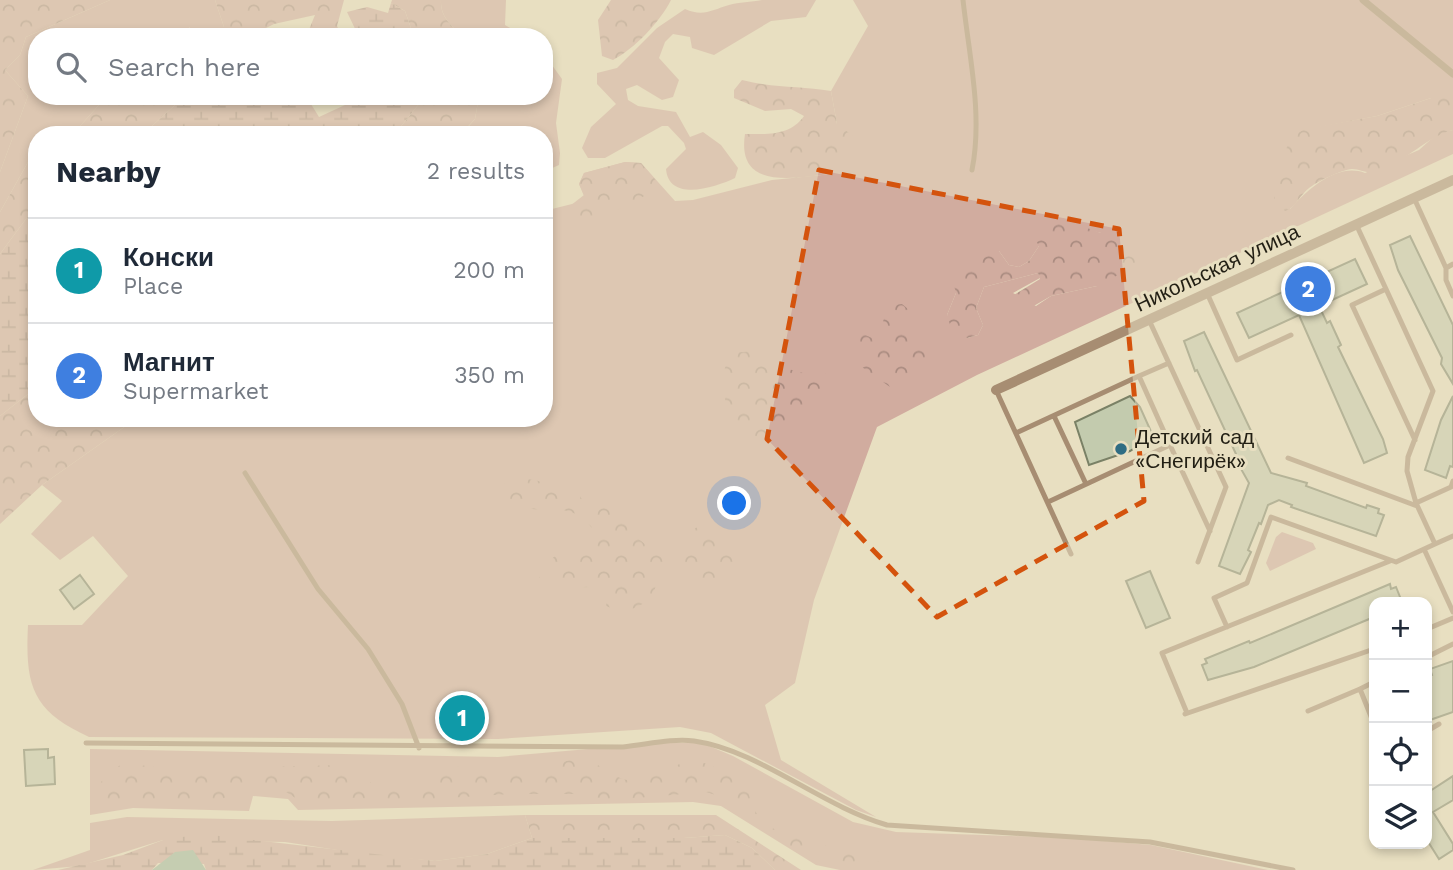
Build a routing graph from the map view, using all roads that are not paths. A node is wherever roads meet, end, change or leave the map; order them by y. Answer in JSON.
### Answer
{"nodes":[{"id":1,"x":963,"y":0,"type":"edge"},
{"id":2,"x":1363,"y":0,"type":"edge"},
{"id":3,"x":1453,"y":74,"type":"edge"},
{"id":4,"x":972,"y":170,"type":"dead end"},
{"id":5,"x":1453,"y":180,"type":"edge"},
{"id":6,"x":1414,"y":198,"type":"junction"},
{"id":7,"x":1356,"y":224,"type":"junction"},
{"id":8,"x":1453,"y":264,"type":"edge"},
{"id":9,"x":1446,"y":268,"type":"junction"},
{"id":10,"x":1386,"y":289,"type":"junction"},
{"id":11,"x":1207,"y":293,"type":"junction"},
{"id":12,"x":1453,"y":296,"type":"edge"},
{"id":13,"x":1149,"y":320,"type":"junction"},
{"id":14,"x":1291,"y":335,"type":"dead end"},
{"id":15,"x":1169,"y":363,"type":"junction"},
{"id":16,"x":1139,"y":376,"type":"junction"},
{"id":17,"x":996,"y":390,"type":"joint"},
{"id":18,"x":1054,"y":416,"type":"junction"},
{"id":19,"x":1016,"y":433,"type":"junction"},
{"id":20,"x":1415,"y":440,"type":"junction"},
{"id":21,"x":1170,"y":445,"type":"junction"},
{"id":22,"x":1288,"y":458,"type":"dead end"},
{"id":23,"x":245,"y":472,"type":"dead end"},
{"id":24,"x":1453,"y":481,"type":"edge"},
{"id":25,"x":1086,"y":484,"type":"junction"},
{"id":26,"x":1048,"y":502,"type":"junction"},
{"id":27,"x":1417,"y":504,"type":"junction"},
{"id":28,"x":1210,"y":531,"type":"junction"},
{"id":29,"x":1453,"y":536,"type":"edge"},
{"id":30,"x":1435,"y":544,"type":"junction"},
{"id":31,"x":1424,"y":549,"type":"junction"},
{"id":32,"x":1072,"y":554,"type":"dead end"},
{"id":33,"x":1390,"y":561,"type":"junction"},
{"id":34,"x":1198,"y":562,"type":"dead end"},
{"id":35,"x":1453,"y":612,"type":"edge"},
{"id":36,"x":1453,"y":618,"type":"edge"},
{"id":37,"x":1227,"y":627,"type":"junction"},
{"id":38,"x":1432,"y":627,"type":"edge"},
{"id":39,"x":1453,"y":644,"type":"edge"},
{"id":40,"x":1369,"y":651,"type":"edge"},
{"id":41,"x":1432,"y":654,"type":"edge"},
{"id":42,"x":1369,"y":685,"type":"edge"},
{"id":43,"x":1360,"y":690,"type":"junction"},
{"id":44,"x":1308,"y":711,"type":"dead end"},
{"id":45,"x":1374,"y":723,"type":"edge"},
{"id":46,"x":1439,"y":724,"type":"dead end"},
{"id":47,"x":1432,"y":728,"type":"edge"},
{"id":48,"x":86,"y":743,"type":"dead end"},
{"id":49,"x":419,"y":748,"type":"junction"},
{"id":50,"x":1293,"y":870,"type":"edge"}],
"edges":[{"from":1,"to":4,"type":"lane"},
{"from":2,"to":3,"type":"street"},
{"from":5,"to":6,"type":"street","name":"Никольская улица"},
{"from":6,"to":7,"type":"street","name":"Никольская улица"},
{"from":6,"to":9,"type":"lane"},
{"from":7,"to":10,"type":"lane"},
{"from":7,"to":11,"type":"street","name":"Никольская улица"},
{"from":8,"to":9,"type":"lane"},
{"from":9,"to":12,"type":"lane"},
{"from":10,"to":20,"type":"lane"},
{"from":10,"to":20,"type":"lane"},
{"from":11,"to":13,"type":"street","name":"Никольская улица"},
{"from":11,"to":14,"type":"lane"},
{"from":13,"to":15,"type":"lane"},
{"from":13,"to":17,"type":"street","name":"Никольская улица"},
{"from":15,"to":16,"type":"lane"},
{"from":15,"to":28,"type":"lane"},
{"from":16,"to":18,"type":"lane"},
{"from":16,"to":21,"type":"lane"},
{"from":17,"to":19,"type":"lane"},
{"from":18,"to":19,"type":"lane"},
{"from":18,"to":25,"type":"lane"},
{"from":19,"to":26,"type":"lane"},
{"from":20,"to":27,"type":"lane"},
{"from":21,"to":25,"type":"lane"},
{"from":21,"to":28,"type":"lane"},
{"from":22,"to":27,"type":"lane"},
{"from":23,"to":49,"type":"lane"},
{"from":24,"to":27,"type":"lane"},
{"from":25,"to":26,"type":"lane"},
{"from":26,"to":32,"type":"lane"},
{"from":27,"to":30,"type":"lane"},
{"from":28,"to":34,"type":"lane"},
{"from":29,"to":30,"type":"lane"},
{"from":30,"to":31,"type":"lane"},
{"from":31,"to":33,"type":"lane"},
{"from":31,"to":35,"type":"lane"},
{"from":33,"to":37,"type":"lane"},
{"from":33,"to":37,"type":"lane"},
{"from":36,"to":38,"type":"lane"},
{"from":37,"to":40,"type":"lane"},
{"from":39,"to":41,"type":"lane"},
{"from":42,"to":43,"type":"lane"},
{"from":43,"to":44,"type":"lane"},
{"from":43,"to":45,"type":"lane"},
{"from":46,"to":47,"type":"lane"},
{"from":48,"to":49,"type":"lane"},
{"from":49,"to":50,"type":"lane"}]}
